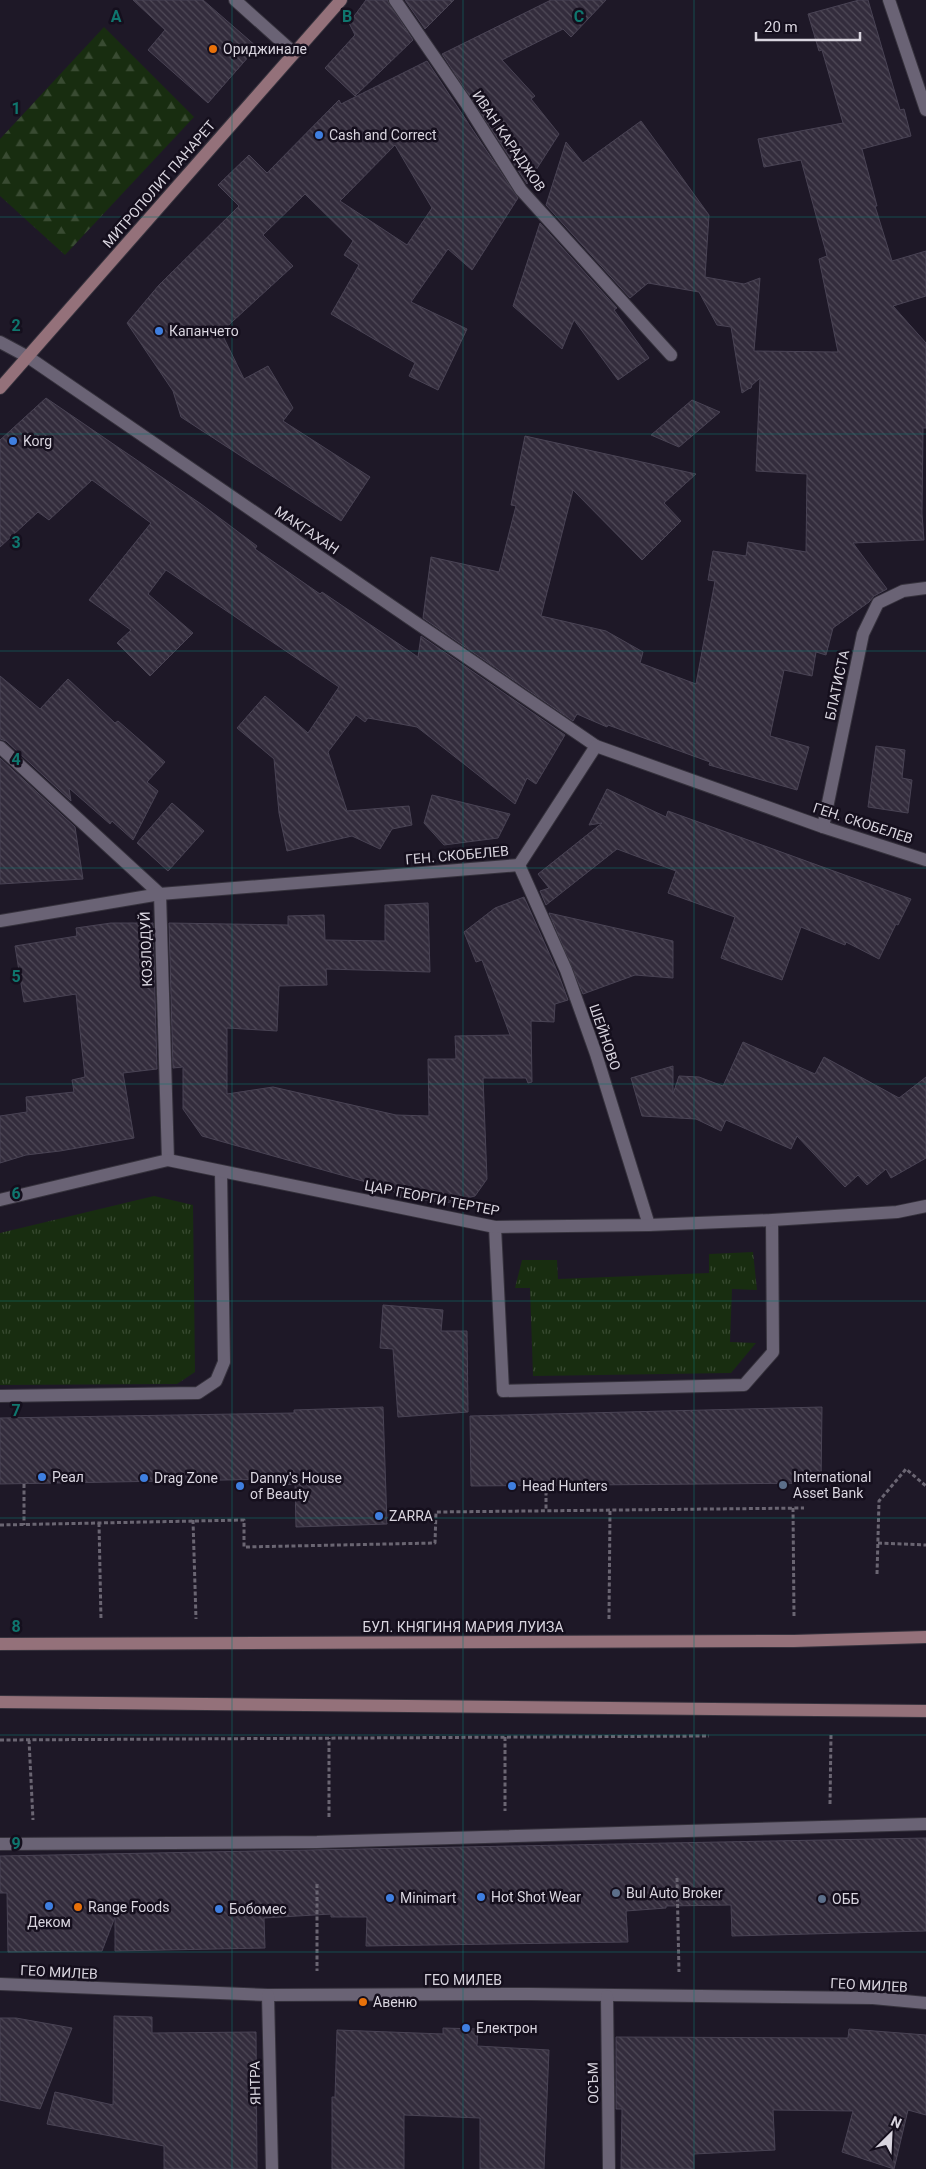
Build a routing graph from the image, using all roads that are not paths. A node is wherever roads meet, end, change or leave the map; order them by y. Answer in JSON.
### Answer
{"nodes":[{"id":1,"x":235,"y":0,"type":"edge"},
{"id":2,"x":341,"y":0,"type":"edge"},
{"id":3,"x":395,"y":0,"type":"edge"},
{"id":4,"x":890,"y":0,"type":"edge"},
{"id":5,"x":294,"y":52,"type":"junction"},
{"id":6,"x":926,"y":110,"type":"edge"},
{"id":7,"x":0,"y":342,"type":"edge"},
{"id":8,"x":671,"y":355,"type":"dead end"},
{"id":9,"x":28,"y":357,"type":"junction"},
{"id":10,"x":0,"y":388,"type":"edge"},
{"id":11,"x":926,"y":588,"type":"edge"},
{"id":12,"x":596,"y":746,"type":"junction"},
{"id":13,"x":0,"y":747,"type":"edge"},
{"id":14,"x":823,"y":827,"type":"junction"},
{"id":15,"x":926,"y":860,"type":"edge"},
{"id":16,"x":519,"y":864,"type":"junction"},
{"id":17,"x":160,"y":894,"type":"junction"},
{"id":18,"x":0,"y":922,"type":"edge"},
{"id":19,"x":168,"y":1160,"type":"junction"},
{"id":20,"x":221,"y":1172,"type":"junction"},
{"id":21,"x":0,"y":1200,"type":"edge"},
{"id":22,"x":926,"y":1206,"type":"edge"},
{"id":23,"x":772,"y":1220,"type":"junction"},
{"id":24,"x":649,"y":1225,"type":"junction"},
{"id":25,"x":495,"y":1227,"type":"junction"},
{"id":26,"x":0,"y":1396,"type":"edge"},
{"id":27,"x":926,"y":1637,"type":"edge"},
{"id":28,"x":0,"y":1644,"type":"edge"},
{"id":29,"x":0,"y":1702,"type":"edge"},
{"id":30,"x":926,"y":1712,"type":"edge"},
{"id":31,"x":926,"y":1824,"type":"edge"},
{"id":32,"x":0,"y":1844,"type":"edge"},
{"id":33,"x":0,"y":1984,"type":"edge"},
{"id":34,"x":268,"y":1995,"type":"junction"},
{"id":35,"x":607,"y":1996,"type":"junction"},
{"id":36,"x":926,"y":2003,"type":"edge"},
{"id":37,"x":272,"y":2169,"type":"edge"},
{"id":38,"x":609,"y":2169,"type":"edge"}],
"edges":[{"from":1,"to":5,"type":"street"},
{"from":2,"to":5,"type":"main road","name":"МИТРОПОЛИТ ПАНАРЕТ"},
{"from":3,"to":8,"type":"street","name":"ИВАН КАРАДЖОВ"},
{"from":4,"to":6,"type":"street"},
{"from":5,"to":9,"type":"main road","name":"МИТРОПОЛИТ ПАНАРЕТ"},
{"from":7,"to":9,"type":"street","name":"МАКГАХАН"},
{"from":9,"to":10,"type":"main road","name":"МИТРОПОЛИТ ПАНАРЕТ"},
{"from":9,"to":12,"type":"street","name":"МАКГАХАН"},
{"from":11,"to":14,"type":"street","name":"БЛАТИСТА"},
{"from":12,"to":14,"type":"street","name":"ГЕН. СКОБЕЛЕВ"},
{"from":12,"to":16,"type":"street","name":"ГЕН. СКОБЕЛЕВ"},
{"from":13,"to":17,"type":"street","name":"КОЗЛОДУЙ"},
{"from":14,"to":15,"type":"street","name":"ГЕН. СКОБЕЛЕВ"},
{"from":16,"to":17,"type":"street","name":"ГЕН. СКОБЕЛЕВ"},
{"from":16,"to":24,"type":"street","name":"ШЕЙНОВО"},
{"from":17,"to":18,"type":"street","name":"ГЕН. СКОБЕЛЕВ"},
{"from":17,"to":19,"type":"street","name":"КОЗЛОДУЙ"},
{"from":19,"to":20,"type":"street","name":"ЦАР ГЕОРГИ ТЕРТЕР"},
{"from":19,"to":21,"type":"street","name":"ЦАР ГЕОРГИ ТЕРТЕР"},
{"from":20,"to":25,"type":"street","name":"ЦАР ГЕОРГИ ТЕРТЕР"},
{"from":20,"to":26,"type":"street"},
{"from":22,"to":23,"type":"street","name":"ЦАР ГЕОРГИ ТЕРТЕР"},
{"from":23,"to":24,"type":"street","name":"ЦАР ГЕОРГИ ТЕРТЕР"},
{"from":23,"to":25,"type":"street"},
{"from":24,"to":25,"type":"street","name":"ЦАР ГЕОРГИ ТЕРТЕР"},
{"from":27,"to":28,"type":"main road","name":"БУЛ. КНЯГИНЯ МАРИЯ ЛУИЗА"},
{"from":29,"to":30,"type":"main road"},
{"from":31,"to":32,"type":"street"},
{"from":33,"to":34,"type":"street","name":"ГЕО МИЛЕВ"},
{"from":34,"to":35,"type":"street","name":"ГЕО МИЛЕВ"},
{"from":34,"to":37,"type":"street","name":"ЯНТРА"},
{"from":35,"to":36,"type":"street","name":"ГЕО МИЛЕВ"},
{"from":35,"to":38,"type":"street","name":"ОСЪМ"}]}
